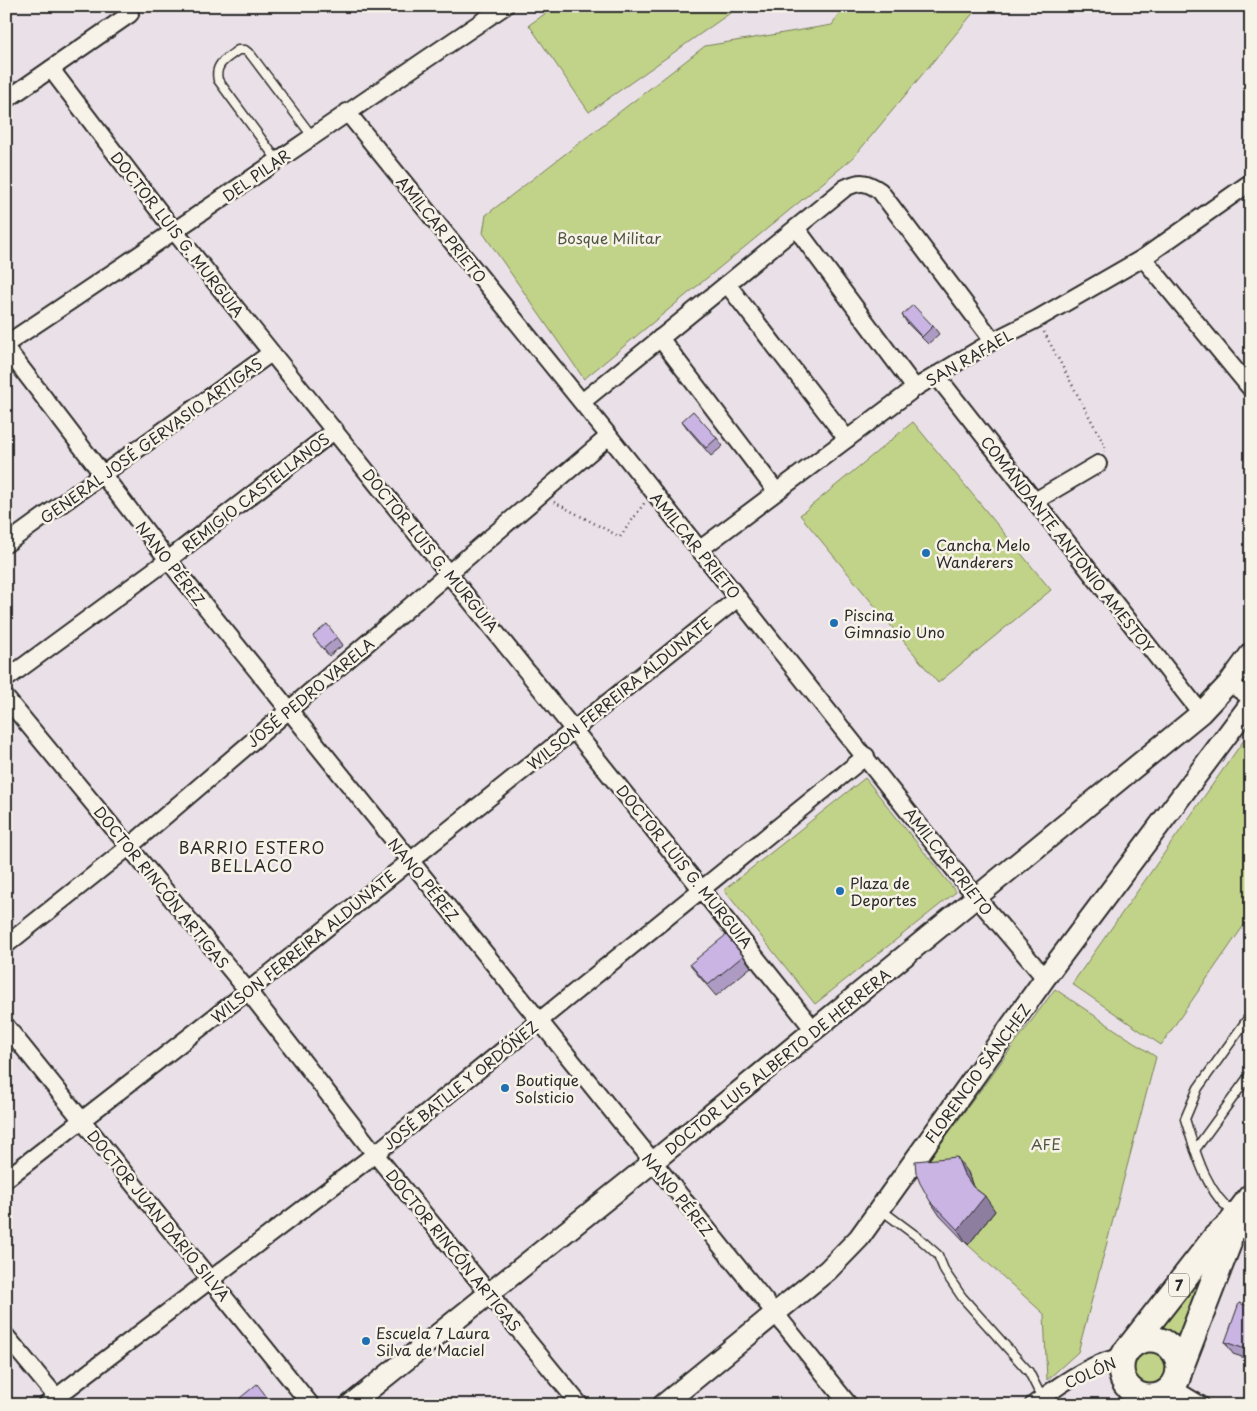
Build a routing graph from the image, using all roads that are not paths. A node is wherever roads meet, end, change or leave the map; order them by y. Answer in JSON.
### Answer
{"nodes":[{"id":1,"x":505,"y":6,"type":"edge"},
{"id":2,"x":130,"y":14,"type":"dead end"},
{"id":3,"x":51,"y":69,"type":"junction"},
{"id":4,"x":6,"y":100,"type":"edge"},
{"id":5,"x":346,"y":112,"type":"junction"},
{"id":6,"x":312,"y":136,"type":"junction"},
{"id":7,"x":277,"y":160,"type":"junction"},
{"id":8,"x":1251,"y":182,"type":"edge"},
{"id":9,"x":796,"y":228,"type":"junction"},
{"id":10,"x":174,"y":232,"type":"junction"},
{"id":11,"x":1143,"y":258,"type":"junction"},
{"id":12,"x":727,"y":284,"type":"junction"},
{"id":13,"x":660,"y":338,"type":"junction"},
{"id":14,"x":993,"y":341,"type":"junction"},
{"id":15,"x":6,"y":344,"type":"edge"},
{"id":16,"x":6,"y":348,"type":"edge"},
{"id":17,"x":271,"y":353,"type":"junction"},
{"id":18,"x":936,"y":375,"type":"junction"},
{"id":19,"x":915,"y":388,"type":"junction"},
{"id":20,"x":1251,"y":389,"type":"edge"},
{"id":21,"x":582,"y":402,"type":"junction"},
{"id":22,"x":335,"y":430,"type":"junction"},
{"id":23,"x":609,"y":436,"type":"junction"},
{"id":24,"x":847,"y":439,"type":"junction"},
{"id":25,"x":1098,"y":464,"type":"road end"},
{"id":26,"x":104,"y":475,"type":"junction"},
{"id":27,"x":776,"y":492,"type":"junction"},
{"id":28,"x":1035,"y":501,"type":"junction"},
{"id":29,"x":6,"y":544,"type":"edge"},
{"id":30,"x":699,"y":550,"type":"junction"},
{"id":31,"x":168,"y":560,"type":"junction"},
{"id":32,"x":450,"y":574,"type":"junction"},
{"id":33,"x":738,"y":598,"type":"junction"},
{"id":34,"x":1251,"y":652,"type":"edge"},
{"id":35,"x":6,"y":679,"type":"edge"},
{"id":36,"x":1229,"y":683,"type":"junction"},
{"id":37,"x":6,"y":698,"type":"edge"},
{"id":38,"x":1251,"y":698,"type":"edge"},
{"id":39,"x":1251,"y":702,"type":"edge"},
{"id":40,"x":289,"y":709,"type":"junction"},
{"id":41,"x":1201,"y":713,"type":"junction"},
{"id":42,"x":575,"y":729,"type":"junction"},
{"id":43,"x":866,"y":756,"type":"junction"},
{"id":44,"x":130,"y":846,"type":"junction"},
{"id":45,"x":409,"y":861,"type":"junction"},
{"id":46,"x":703,"y":889,"type":"junction"},
{"id":47,"x":977,"y":898,"type":"junction"},
{"id":48,"x":6,"y":945,"type":"edge"},
{"id":49,"x":1045,"y":978,"type":"junction"},
{"id":50,"x":248,"y":991,"type":"junction"},
{"id":51,"x":1251,"y":1014,"type":"edge"},
{"id":52,"x":540,"y":1020,"type":"junction"},
{"id":53,"x":6,"y":1026,"type":"edge"},
{"id":54,"x":814,"y":1030,"type":"junction"},
{"id":55,"x":1251,"y":1073,"type":"edge"},
{"id":56,"x":83,"y":1120,"type":"junction"},
{"id":57,"x":1195,"y":1150,"type":"junction"},
{"id":58,"x":375,"y":1154,"type":"junction"},
{"id":59,"x":653,"y":1162,"type":"junction"},
{"id":60,"x":6,"y":1179,"type":"edge"},
{"id":61,"x":880,"y":1209,"type":"junction"},
{"id":62,"x":1242,"y":1217,"type":"edge"},
{"id":63,"x":211,"y":1280,"type":"junction"},
{"id":64,"x":490,"y":1292,"type":"junction"},
{"id":65,"x":774,"y":1315,"type":"junction"},
{"id":66,"x":6,"y":1336,"type":"edge"},
{"id":67,"x":1126,"y":1361,"type":"junction"},
{"id":68,"x":1168,"y":1389,"type":"edge"},
{"id":69,"x":1038,"y":1401,"type":"edge"},
{"id":70,"x":55,"y":1402,"type":"edge"},
{"id":71,"x":311,"y":1405,"type":"edge"},
{"id":72,"x":350,"y":1405,"type":"edge"},
{"id":73,"x":580,"y":1405,"type":"edge"},
{"id":74,"x":663,"y":1405,"type":"edge"},
{"id":75,"x":848,"y":1405,"type":"edge"},
{"id":76,"x":1124,"y":1405,"type":"edge"},
{"id":77,"x":1201,"y":1405,"type":"edge"}],
"edges":[{"from":1,"to":5,"type":"street","name":"DEL PILAR"},
{"from":2,"to":3,"type":"street"},
{"from":3,"to":4,"type":"street"},
{"from":3,"to":10,"type":"street","name":"DOCTOR LUIS G. MURGUIA"},
{"from":5,"to":6,"type":"street","name":"DEL PILAR"},
{"from":5,"to":21,"type":"street","name":"AMILCAR PRIETO"},
{"from":6,"to":7,"type":"street","name":"DEL PILAR"},
{"from":6,"to":7,"type":"lane"},
{"from":7,"to":10,"type":"street","name":"DEL PILAR"},
{"from":8,"to":11,"type":"street","name":"SAN RAFAEL"},
{"from":9,"to":12,"type":"street"},
{"from":9,"to":14,"type":"street"},
{"from":9,"to":19,"type":"street"},
{"from":10,"to":15,"type":"street","name":"DEL PILAR"},
{"from":10,"to":17,"type":"street","name":"DOCTOR LUIS G. MURGUIA"},
{"from":11,"to":14,"type":"street","name":"SAN RAFAEL"},
{"from":11,"to":20,"type":"street"},
{"from":12,"to":13,"type":"street"},
{"from":12,"to":24,"type":"street"},
{"from":13,"to":21,"type":"street"},
{"from":13,"to":27,"type":"street"},
{"from":14,"to":18,"type":"street","name":"SAN RAFAEL"},
{"from":16,"to":26,"type":"street","name":"NANO PÉREZ"},
{"from":17,"to":22,"type":"street","name":"DOCTOR LUIS G. MURGUIA"},
{"from":17,"to":26,"type":"street","name":"GENERAL JOSÉ GERVASIO ARTIGAS"},
{"from":18,"to":19,"type":"street","name":"SAN RAFAEL"},
{"from":18,"to":28,"type":"street","name":"COMANDANTE ANTONIO AMESTOY"},
{"from":19,"to":24,"type":"street","name":"SAN RAFAEL"},
{"from":21,"to":23,"type":"street","name":"AMILCAR PRIETO"},
{"from":22,"to":31,"type":"street","name":"REMIGIO CASTELLANOS"},
{"from":22,"to":32,"type":"street","name":"DOCTOR LUIS G. MURGUIA"},
{"from":23,"to":30,"type":"street","name":"AMILCAR PRIETO"},
{"from":23,"to":32,"type":"street","name":"JOSÉ PEDRO VARELA"},
{"from":24,"to":27,"type":"street","name":"SAN RAFAEL"},
{"from":25,"to":28,"type":"street"},
{"from":26,"to":29,"type":"street","name":"GENERAL JOSÉ GERVASIO ARTIGAS"},
{"from":26,"to":31,"type":"street","name":"NANO PÉREZ"},
{"from":27,"to":30,"type":"street","name":"SAN RAFAEL"},
{"from":28,"to":41,"type":"street","name":"COMANDANTE ANTONIO AMESTOY"},
{"from":30,"to":33,"type":"street","name":"AMILCAR PRIETO"},
{"from":31,"to":35,"type":"street","name":"REMIGIO CASTELLANOS"},
{"from":31,"to":40,"type":"street","name":"NANO PÉREZ"},
{"from":32,"to":40,"type":"street","name":"JOSÉ PEDRO VARELA"},
{"from":32,"to":42,"type":"street","name":"DOCTOR LUIS G. MURGUIA"},
{"from":33,"to":42,"type":"street","name":"WILSON FERREIRA ALDUNATE"},
{"from":33,"to":43,"type":"street","name":"AMILCAR PRIETO"},
{"from":34,"to":36,"type":"street"},
{"from":36,"to":38,"type":"street"},
{"from":36,"to":41,"type":"street"},
{"from":37,"to":44,"type":"street","name":"DOCTOR RINCÓN ARTIGAS"},
{"from":39,"to":49,"type":"street","name":"FLORENCIO SÁNCHEZ"},
{"from":40,"to":44,"type":"street","name":"JOSÉ PEDRO VARELA"},
{"from":40,"to":45,"type":"street","name":"NANO PÉREZ"},
{"from":41,"to":47,"type":"street","name":"DOCTOR LUIS ALBERTO DE HERRERA"},
{"from":42,"to":45,"type":"street","name":"WILSON FERREIRA ALDUNATE"},
{"from":42,"to":46,"type":"street","name":"DOCTOR LUIS G. MURGUIA"},
{"from":43,"to":46,"type":"street","name":"JOSÉ BATLLE Y ORDÓÑEZ"},
{"from":43,"to":47,"type":"street","name":"AMILCAR PRIETO"},
{"from":44,"to":48,"type":"street","name":"JOSÉ PEDRO VARELA"},
{"from":44,"to":50,"type":"street","name":"DOCTOR RINCÓN ARTIGAS"},
{"from":45,"to":50,"type":"street","name":"WILSON FERREIRA ALDUNATE"},
{"from":45,"to":52,"type":"street","name":"NANO PÉREZ"},
{"from":46,"to":52,"type":"street","name":"JOSÉ BATLLE Y ORDÓÑEZ"},
{"from":46,"to":54,"type":"street","name":"DOCTOR LUIS G. MURGUIA"},
{"from":47,"to":49,"type":"street","name":"AMILCAR PRIETO"},
{"from":47,"to":54,"type":"street","name":"DOCTOR LUIS ALBERTO DE HERRERA"},
{"from":49,"to":61,"type":"street","name":"FLORENCIO SÁNCHEZ"},
{"from":50,"to":56,"type":"street","name":"WILSON FERREIRA ALDUNATE"},
{"from":50,"to":58,"type":"street","name":"DOCTOR RINCÓN ARTIGAS"},
{"from":51,"to":57,"type":"lane"},
{"from":52,"to":58,"type":"street","name":"JOSÉ BATLLE Y ORDÓÑEZ"},
{"from":52,"to":59,"type":"street","name":"NANO PÉREZ"},
{"from":53,"to":56,"type":"street","name":"DOCTOR JUAN DARIO SILVA"},
{"from":54,"to":59,"type":"street","name":"DOCTOR LUIS ALBERTO DE HERRERA"},
{"from":55,"to":57,"type":"lane"},
{"from":56,"to":60,"type":"street","name":"WILSON FERREIRA ALDUNATE"},
{"from":56,"to":63,"type":"street","name":"DOCTOR JUAN DARIO SILVA"},
{"from":57,"to":62,"type":"lane"},
{"from":58,"to":63,"type":"street","name":"JOSÉ BATLLE Y ORDÓÑEZ"},
{"from":58,"to":64,"type":"street","name":"DOCTOR RINCÓN ARTIGAS"},
{"from":59,"to":64,"type":"street","name":"DOCTOR LUIS ALBERTO DE HERRERA"},
{"from":59,"to":65,"type":"street","name":"NANO PÉREZ"},
{"from":61,"to":65,"type":"street","name":"FLORENCIO SÁNCHEZ"},
{"from":61,"to":69,"type":"lane"},
{"from":62,"to":67,"type":"main road","number":"7"},
{"from":62,"to":68,"type":"main road","number":"7"},
{"from":63,"to":70,"type":"street","name":"JOSÉ BATLLE Y ORDÓÑEZ"},
{"from":63,"to":71,"type":"street","name":"DOCTOR JUAN DARIO SILVA"},
{"from":64,"to":72,"type":"street","name":"DOCTOR LUIS ALBERTO DE HERRERA"},
{"from":64,"to":73,"type":"street","name":"DOCTOR RINCÓN ARTIGAS"},
{"from":65,"to":74,"type":"street","name":"FLORENCIO SÁNCHEZ"},
{"from":65,"to":75,"type":"street","name":"NANO PÉREZ"},
{"from":66,"to":70,"type":"street"},
{"from":67,"to":68,"type":"main road"},
{"from":67,"to":68,"type":"main road"},
{"from":67,"to":69,"type":"street","name":"COLÓN"},
{"from":67,"to":76,"type":"main road"},
{"from":68,"to":77,"type":"street"}]}
